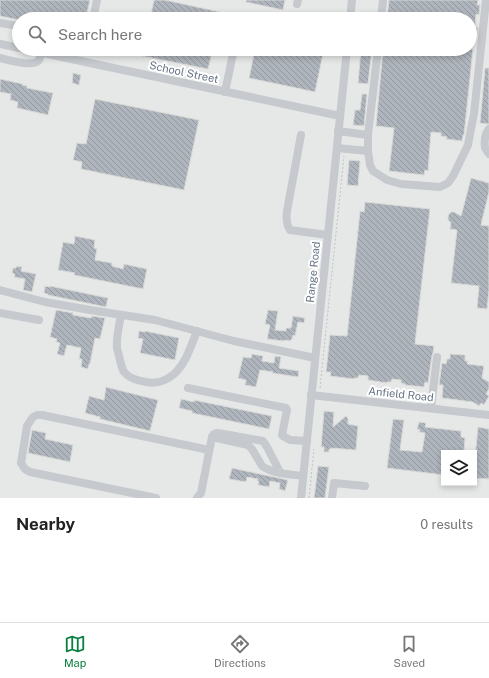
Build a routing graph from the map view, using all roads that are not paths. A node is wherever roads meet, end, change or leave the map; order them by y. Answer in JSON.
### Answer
{"nodes":[{"id":1,"x":97,"y":0,"type":"edge"},
{"id":2,"x":352,"y":0,"type":"edge"},
{"id":3,"x":383,"y":0,"type":"edge"},
{"id":4,"x":486,"y":0,"type":"edge"},
{"id":5,"x":94,"y":12,"type":"edge"},
{"id":6,"x":351,"y":12,"type":"edge"},
{"id":7,"x":382,"y":12,"type":"edge"},
{"id":8,"x":0,"y":22,"type":"edge"},
{"id":9,"x":12,"y":25,"type":"edge"},
{"id":10,"x":0,"y":44,"type":"edge"},
{"id":11,"x":12,"y":47,"type":"edge"},
{"id":12,"x":40,"y":56,"type":"edge"},
{"id":13,"x":64,"y":56,"type":"edge"},
{"id":14,"x":233,"y":56,"type":"edge"},
{"id":15,"x":346,"y":56,"type":"edge"},
{"id":16,"x":377,"y":56,"type":"edge"},
{"id":17,"x":0,"y":58,"type":"edge"},
{"id":18,"x":225,"y":92,"type":"junction"},
{"id":19,"x":340,"y":116,"type":"junction"},
{"id":20,"x":489,"y":129,"type":"edge"},
{"id":21,"x":338,"y":131,"type":"junction"},
{"id":22,"x":368,"y":135,"type":"junction"},
{"id":23,"x":301,"y":136,"type":"dead end"},
{"id":24,"x":337,"y":148,"type":"junction"},
{"id":25,"x":368,"y":151,"type":"junction"},
{"id":26,"x":487,"y":151,"type":"edge"},
{"id":27,"x":328,"y":236,"type":"junction"},
{"id":28,"x":0,"y":290,"type":"edge"},
{"id":29,"x":0,"y":313,"type":"edge"},
{"id":30,"x":121,"y":315,"type":"junction"},
{"id":31,"x":39,"y":320,"type":"dead end"},
{"id":32,"x":197,"y":331,"type":"junction"},
{"id":33,"x":437,"y":357,"type":"dead end"},
{"id":34,"x":315,"y":358,"type":"junction"},
{"id":35,"x":188,"y":388,"type":"dead end"},
{"id":36,"x":311,"y":395,"type":"junction"},
{"id":37,"x":431,"y":408,"type":"junction"},
{"id":38,"x":489,"y":415,"type":"edge"},
{"id":39,"x":212,"y":437,"type":"junction"},
{"id":40,"x":306,"y":441,"type":"junction"},
{"id":41,"x":209,"y":450,"type":"junction"},
{"id":42,"x":280,"y":472,"type":"junction"},
{"id":43,"x":303,"y":476,"type":"junction"},
{"id":44,"x":365,"y":486,"type":"dead end"},
{"id":45,"x":156,"y":498,"type":"edge"},
{"id":46,"x":197,"y":498,"type":"edge"},
{"id":47,"x":301,"y":498,"type":"edge"},
{"id":48,"x":332,"y":498,"type":"edge"}],
"edges":[{"from":1,"to":5,"type":"street"},
{"from":2,"to":6,"type":"street"},
{"from":3,"to":7,"type":"street"},
{"from":4,"to":25,"type":"street"},
{"from":8,"to":9,"type":"street"},
{"from":10,"to":11,"type":"street"},
{"from":12,"to":17,"type":"street"},
{"from":13,"to":18,"type":"street","name":"School Street"},
{"from":14,"to":18,"type":"street"},
{"from":15,"to":19,"type":"street","name":"Range Road"},
{"from":16,"to":22,"type":"street"},
{"from":18,"to":19,"type":"street","name":"School Street"},
{"from":19,"to":21,"type":"street","name":"Range Road"},
{"from":20,"to":26,"type":"street"},
{"from":21,"to":22,"type":"street"},
{"from":21,"to":24,"type":"street","name":"Range Road"},
{"from":22,"to":25,"type":"street"},
{"from":23,"to":27,"type":"street"},
{"from":24,"to":25,"type":"street"},
{"from":24,"to":27,"type":"street","name":"Range Road"},
{"from":27,"to":34,"type":"street","name":"Range Road"},
{"from":28,"to":30,"type":"street"},
{"from":29,"to":31,"type":"street"},
{"from":30,"to":32,"type":"street"},
{"from":30,"to":32,"type":"street"},
{"from":32,"to":34,"type":"street"},
{"from":33,"to":37,"type":"street"},
{"from":34,"to":36,"type":"street","name":"Range Road"},
{"from":35,"to":40,"type":"street"},
{"from":36,"to":37,"type":"street","name":"Anfield Road"},
{"from":36,"to":40,"type":"street","name":"Range Road"},
{"from":37,"to":38,"type":"street","name":"Anfield Road"},
{"from":39,"to":41,"type":"street"},
{"from":39,"to":42,"type":"street"},
{"from":39,"to":42,"type":"street"},
{"from":40,"to":43,"type":"street","name":"Range Road"},
{"from":41,"to":45,"type":"street"},
{"from":41,"to":46,"type":"street"},
{"from":42,"to":43,"type":"street"},
{"from":43,"to":47,"type":"street","name":"Range Road"},
{"from":44,"to":48,"type":"street"}]}
